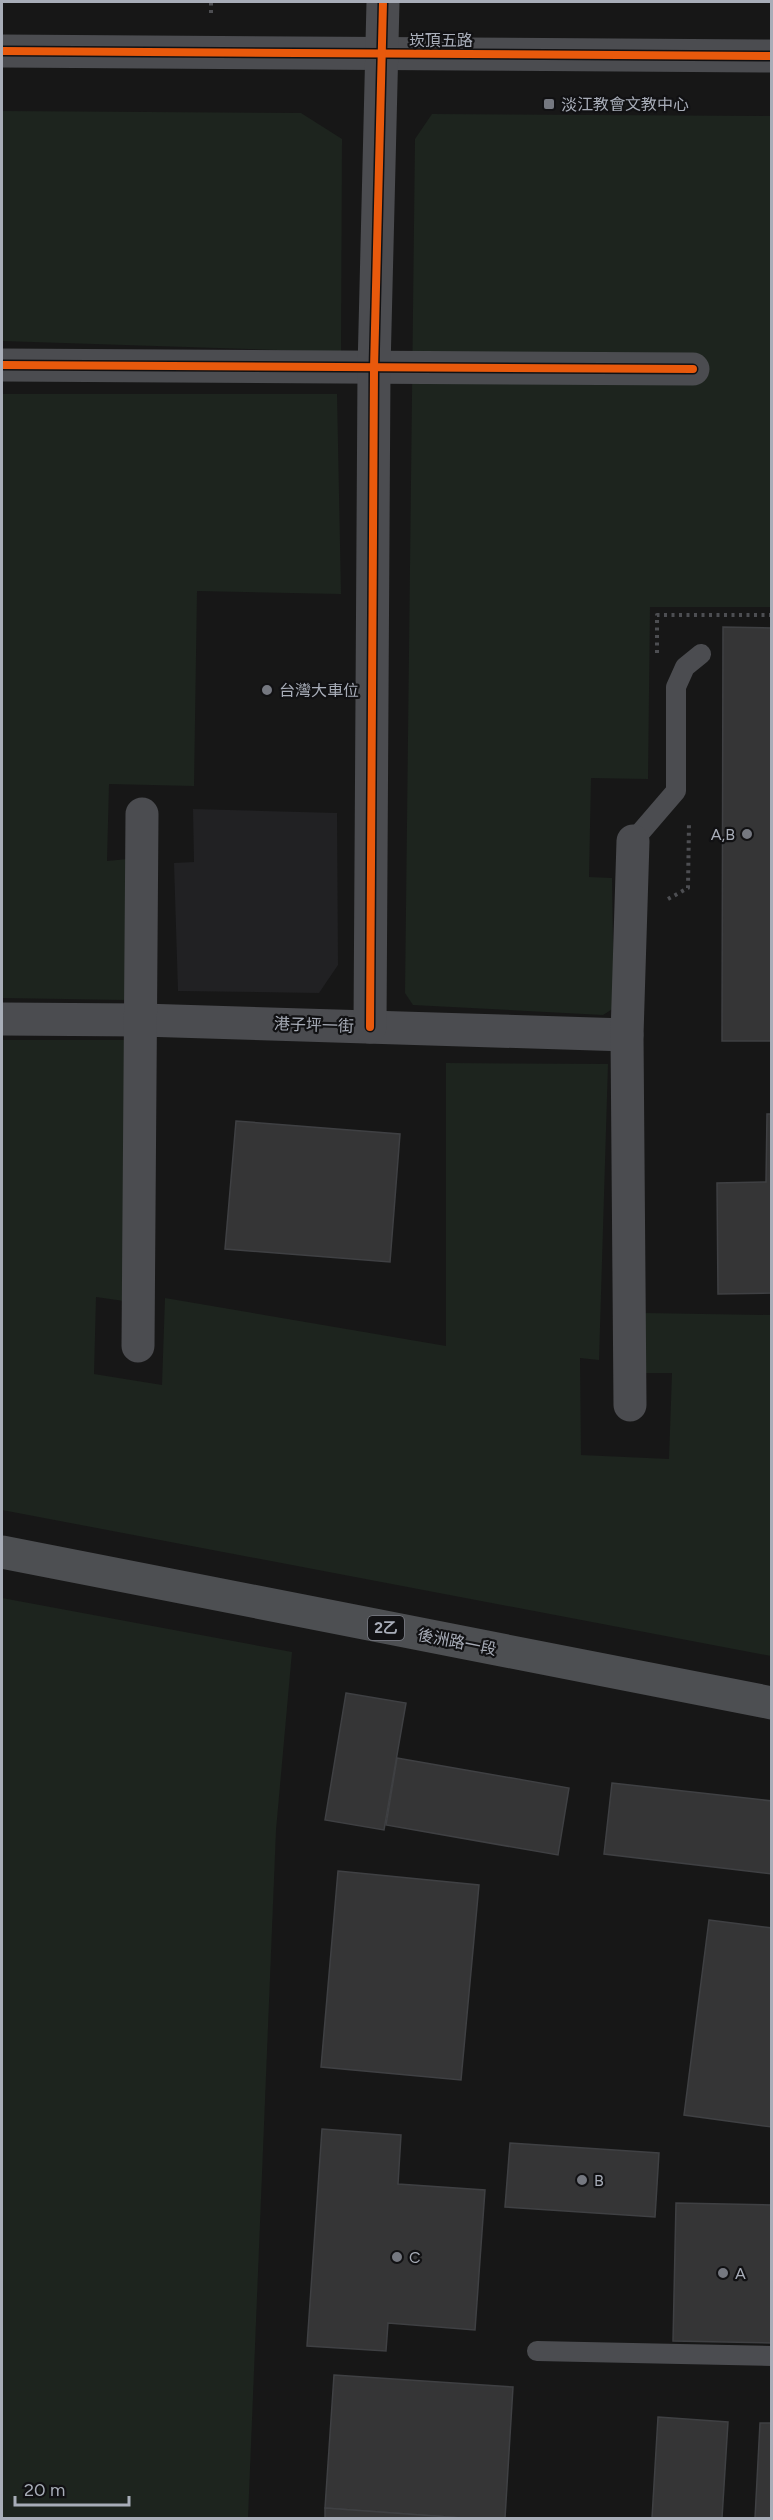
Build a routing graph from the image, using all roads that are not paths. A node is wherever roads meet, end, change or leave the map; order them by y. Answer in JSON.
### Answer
{"nodes":[{"id":1,"x":383,"y":2,"type":"edge"},
{"id":2,"x":2,"y":51,"type":"edge"},
{"id":3,"x":383,"y":53,"type":"junction"},
{"id":4,"x":771,"y":56,"type":"edge"},
{"id":5,"x":2,"y":365,"type":"edge"},
{"id":6,"x":374,"y":369,"type":"junction"},
{"id":7,"x":693,"y":369,"type":"dead end"},
{"id":8,"x":701,"y":654,"type":"dead end"},
{"id":9,"x":142,"y":814,"type":"dead end"},
{"id":10,"x":633,"y":841,"type":"joint"},
{"id":11,"x":2,"y":1019,"type":"edge"},
{"id":12,"x":142,"y":1020,"type":"junction"},
{"id":13,"x":370,"y":1027,"type":"junction"},
{"id":14,"x":627,"y":1035,"type":"junction"},
{"id":15,"x":138,"y":1346,"type":"dead end"},
{"id":16,"x":630,"y":1405,"type":"dead end"},
{"id":17,"x":2,"y":1552,"type":"edge"},
{"id":18,"x":771,"y":1703,"type":"edge"},
{"id":19,"x":537,"y":2351,"type":"dead end"},
{"id":20,"x":771,"y":2356,"type":"edge"}],
"edges":[{"from":1,"to":3,"type":"street"},
{"from":2,"to":3,"type":"street","name":"崁頂五路"},
{"from":3,"to":4,"type":"street","name":"崁頂五路"},
{"from":3,"to":6,"type":"street"},
{"from":5,"to":6,"type":"street"},
{"from":6,"to":7,"type":"street"},
{"from":6,"to":13,"type":"street"},
{"from":8,"to":10,"type":"lane"},
{"from":9,"to":12,"type":"street"},
{"from":10,"to":14,"type":"street"},
{"from":11,"to":12,"type":"street","name":"港子坪一街"},
{"from":12,"to":13,"type":"street","name":"港子坪一街"},
{"from":12,"to":15,"type":"street"},
{"from":13,"to":14,"type":"street","name":"港子坪一街"},
{"from":14,"to":16,"type":"street"},
{"from":17,"to":18,"type":"main road","name":"後洲路一段","number":"2乙"},
{"from":19,"to":20,"type":"lane"}]}
